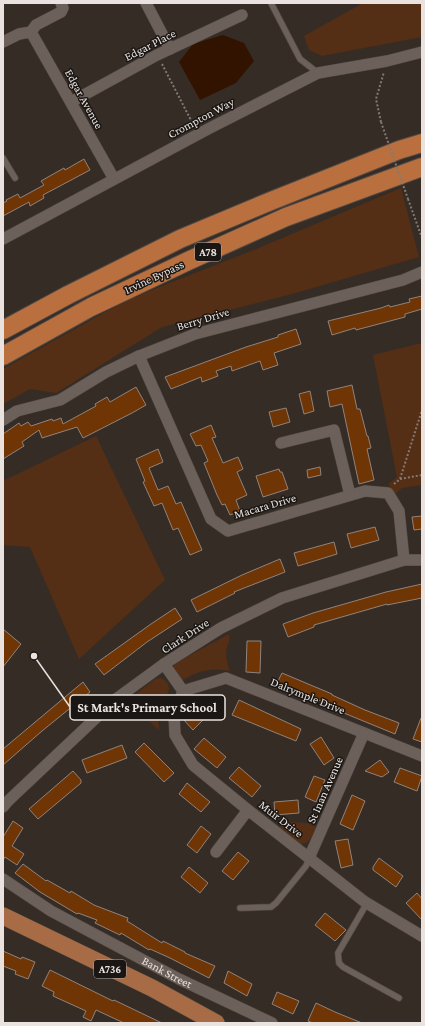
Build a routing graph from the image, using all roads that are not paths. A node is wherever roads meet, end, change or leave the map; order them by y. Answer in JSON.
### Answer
{"nodes":[{"id":1,"x":146,"y":3,"type":"edge"},
{"id":2,"x":271,"y":3,"type":"edge"},
{"id":3,"x":64,"y":4,"type":"edge"},
{"id":4,"x":242,"y":15,"type":"dead end"},
{"id":5,"x":31,"y":32,"type":"junction"},
{"id":6,"x":3,"y":42,"type":"edge"},
{"id":7,"x":170,"y":49,"type":"junction"},
{"id":8,"x":422,"y":52,"type":"edge"},
{"id":9,"x":318,"y":73,"type":"junction"},
{"id":10,"x":71,"y":102,"type":"junction"},
{"id":11,"x":422,"y":143,"type":"edge"},
{"id":12,"x":3,"y":158,"type":"edge"},
{"id":13,"x":422,"y":167,"type":"edge"},
{"id":14,"x":15,"y":178,"type":"dead end"},
{"id":15,"x":114,"y":179,"type":"junction"},
{"id":16,"x":3,"y":239,"type":"edge"},
{"id":17,"x":422,"y":272,"type":"edge"},
{"id":18,"x":3,"y":330,"type":"edge"},
{"id":19,"x":3,"y":356,"type":"edge"},
{"id":20,"x":139,"y":356,"type":"junction"},
{"id":21,"x":3,"y":420,"type":"edge"},
{"id":22,"x":281,"y":443,"type":"dead end"},
{"id":23,"x":350,"y":495,"type":"junction"},
{"id":24,"x":404,"y":560,"type":"junction"},
{"id":25,"x":422,"y":560,"type":"edge"},
{"id":26,"x":164,"y":664,"type":"junction"},
{"id":27,"x":183,"y":691,"type":"junction"},
{"id":28,"x":364,"y":733,"type":"junction"},
{"id":29,"x":422,"y":756,"type":"edge"},
{"id":30,"x":3,"y":807,"type":"edge"},
{"id":31,"x":248,"y":810,"type":"junction"},
{"id":32,"x":216,"y":852,"type":"dead end"},
{"id":33,"x":309,"y":858,"type":"junction"},
{"id":34,"x":3,"y":879,"type":"edge"},
{"id":35,"x":367,"y":903,"type":"junction"},
{"id":36,"x":240,"y":908,"type":"dead end"},
{"id":37,"x":3,"y":916,"type":"edge"},
{"id":38,"x":422,"y":936,"type":"edge"},
{"id":39,"x":399,"y":998,"type":"dead end"},
{"id":40,"x":216,"y":1023,"type":"edge"},
{"id":41,"x":272,"y":1023,"type":"edge"}],
"edges":[{"from":1,"to":7,"type":"street"},
{"from":2,"to":9,"type":"lane"},
{"from":3,"to":5,"type":"street"},
{"from":4,"to":7,"type":"street","name":"Edgar Place"},
{"from":5,"to":6,"type":"street"},
{"from":5,"to":10,"type":"street","name":"Edgar Avenue"},
{"from":7,"to":10,"type":"street","name":"Edgar Place"},
{"from":8,"to":9,"type":"street","name":"Crompton Way"},
{"from":9,"to":15,"type":"street","name":"Crompton Way"},
{"from":10,"to":15,"type":"street","name":"Edgar Avenue"},
{"from":11,"to":18,"type":"highway","name":"Irvine Bypass","number":"A78"},
{"from":12,"to":14,"type":"lane"},
{"from":13,"to":19,"type":"highway","name":"Irvine Bypass","number":"A78"},
{"from":15,"to":16,"type":"street","name":"Crompton Way"},
{"from":17,"to":20,"type":"street","name":"Berry Drive"},
{"from":20,"to":21,"type":"street","name":"Berry Drive"},
{"from":20,"to":23,"type":"street","name":"Macara Drive"},
{"from":22,"to":23,"type":"street"},
{"from":23,"to":24,"type":"street","name":"Macara Drive"},
{"from":24,"to":25,"type":"street","name":"Clark Drive"},
{"from":24,"to":26,"type":"street","name":"Clark Drive"},
{"from":26,"to":27,"type":"street"},
{"from":26,"to":30,"type":"street","name":"Clark Drive"},
{"from":27,"to":28,"type":"street","name":"Dalrymple Drive"},
{"from":27,"to":31,"type":"street","name":"Muir Drive"},
{"from":28,"to":29,"type":"street","name":"Dalrymple Drive"},
{"from":28,"to":33,"type":"street","name":"St Inan Avenue"},
{"from":31,"to":32,"type":"street"},
{"from":31,"to":33,"type":"street","name":"Muir Drive"},
{"from":33,"to":35,"type":"street","name":"Muir Drive"},
{"from":33,"to":36,"type":"lane"},
{"from":34,"to":41,"type":"street","name":"Bank Street"},
{"from":35,"to":38,"type":"street","name":"Muir Drive"},
{"from":35,"to":39,"type":"lane"},
{"from":37,"to":40,"type":"main road","name":"Bank Street","number":"A736"}]}
